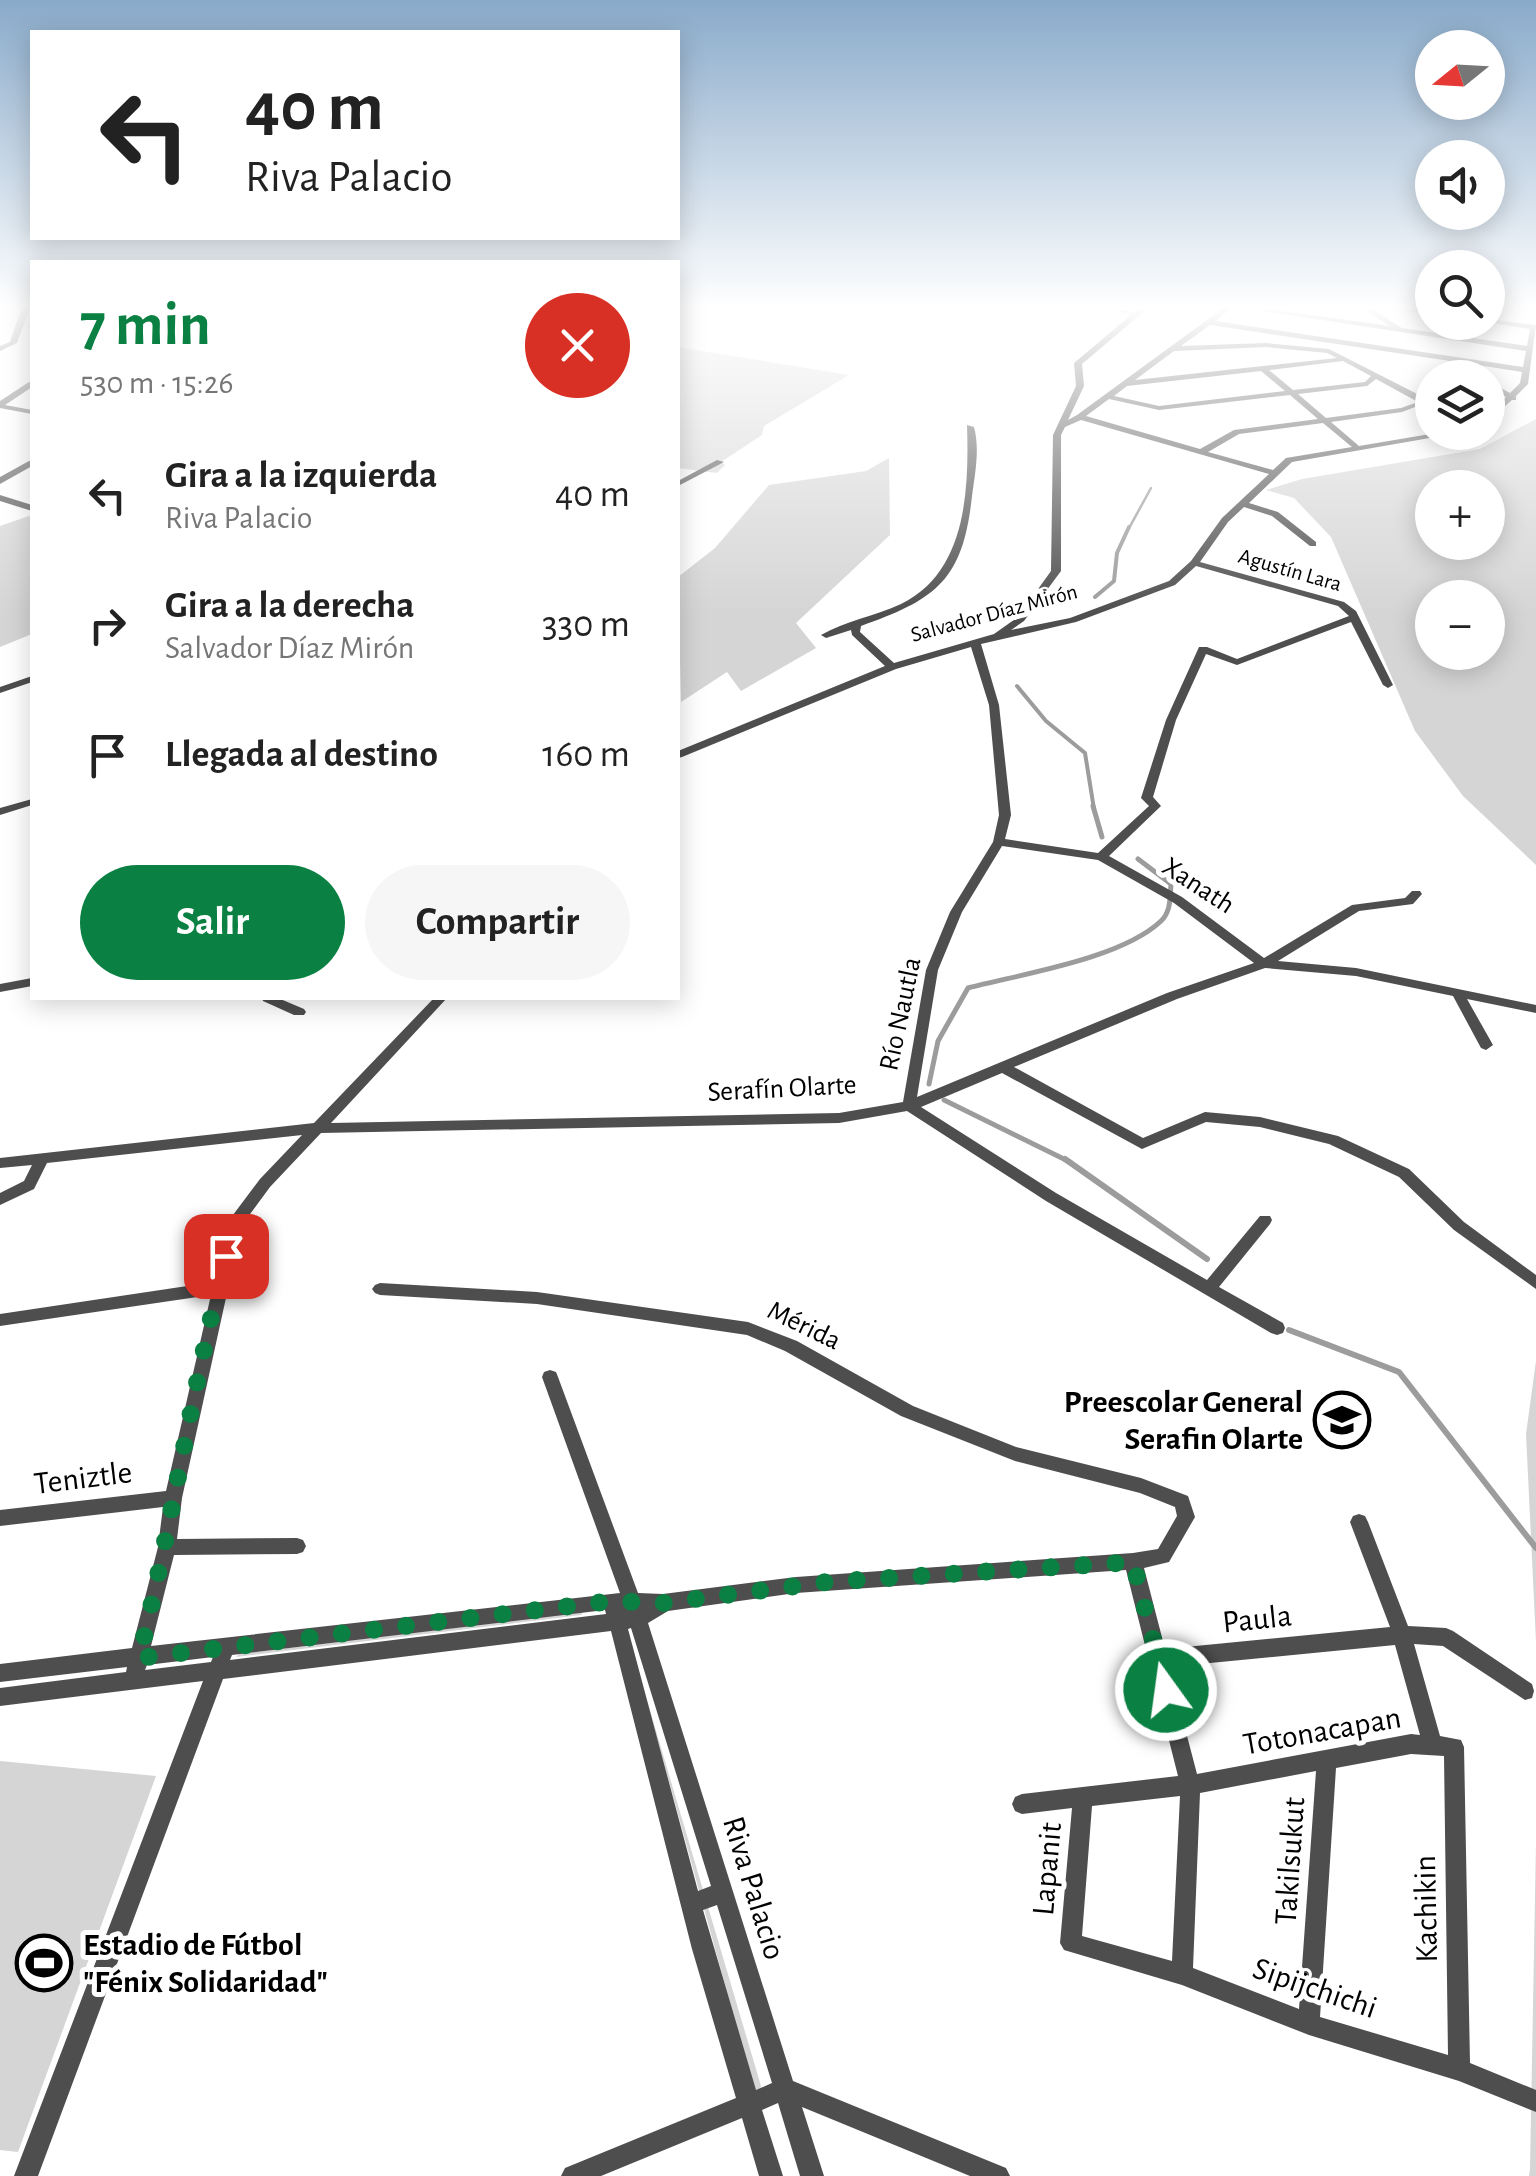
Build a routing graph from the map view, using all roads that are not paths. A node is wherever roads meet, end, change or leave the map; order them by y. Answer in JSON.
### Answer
{"nodes":[{"id":1,"x":1068,"y":411,"type":"edge"},
{"id":2,"x":1088,"y":411,"type":"edge"},
{"id":3,"x":1313,"y":411,"type":"edge"},
{"id":4,"x":1372,"y":411,"type":"edge"},
{"id":5,"x":1080,"y":417,"type":"junction"},
{"id":6,"x":1324,"y":420,"type":"junction"},
{"id":7,"x":1061,"y":426,"type":"junction"},
{"id":8,"x":970,"y":427,"type":"dead end"},
{"id":9,"x":1415,"y":438,"type":"edge"},
{"id":10,"x":1354,"y":446,"type":"junction"},
{"id":11,"x":1200,"y":452,"type":"junction"},
{"id":12,"x":720,"y":462,"type":"dead end"},
{"id":13,"x":30,"y":464,"type":"edge"},
{"id":14,"x":1273,"y":473,"type":"junction"},
{"id":15,"x":0,"y":481,"type":"edge"},
{"id":16,"x":680,"y":483,"type":"edge"},
{"id":17,"x":0,"y":498,"type":"edge"},
{"id":18,"x":1244,"y":504,"type":"junction"},
{"id":19,"x":30,"y":507,"type":"edge"},
{"id":20,"x":1313,"y":544,"type":"dead end"},
{"id":21,"x":1194,"y":563,"type":"junction"},
{"id":22,"x":1352,"y":618,"type":"junction"},
{"id":23,"x":857,"y":628,"type":"junction"},
{"id":24,"x":826,"y":634,"type":"dead end"},
{"id":25,"x":998,"y":636,"type":"junction"},
{"id":26,"x":975,"y":642,"type":"junction"},
{"id":27,"x":1203,"y":649,"type":"joint"},
{"id":28,"x":1238,"y":662,"type":"joint"},
{"id":29,"x":892,"y":666,"type":"junction"},
{"id":30,"x":30,"y":680,"type":"edge"},
{"id":31,"x":1388,"y":685,"type":"dead end"},
{"id":32,"x":0,"y":690,"type":"edge"},
{"id":33,"x":680,"y":755,"type":"edge"},
{"id":34,"x":30,"y":800,"type":"edge"},
{"id":35,"x":0,"y":809,"type":"edge"},
{"id":36,"x":999,"y":842,"type":"junction"},
{"id":37,"x":1101,"y":856,"type":"junction"},
{"id":38,"x":1416,"y":894,"type":"dead end"},
{"id":39,"x":1264,"y":964,"type":"junction"},
{"id":40,"x":30,"y":982,"type":"edge"},
{"id":41,"x":0,"y":988,"type":"edge"},
{"id":42,"x":1457,"y":992,"type":"junction"},
{"id":43,"x":272,"y":1000,"type":"edge"},
{"id":44,"x":439,"y":1000,"type":"edge"},
{"id":45,"x":1536,"y":1008,"type":"edge"},
{"id":46,"x":299,"y":1012,"type":"dead end"},
{"id":47,"x":1486,"y":1045,"type":"dead end"},
{"id":48,"x":1003,"y":1068,"type":"junction"},
{"id":49,"x":909,"y":1106,"type":"junction"},
{"id":50,"x":315,"y":1128,"type":"junction"},
{"id":51,"x":42,"y":1157,"type":"junction"},
{"id":52,"x":0,"y":1163,"type":"edge"},
{"id":53,"x":0,"y":1199,"type":"edge"},
{"id":54,"x":1265,"y":1220,"type":"dead end"},
{"id":55,"x":1536,"y":1283,"type":"edge"},
{"id":56,"x":1211,"y":1286,"type":"junction"},
{"id":57,"x":218,"y":1288,"type":"junction"},
{"id":58,"x":380,"y":1289,"type":"dead end"},
{"id":59,"x":0,"y":1320,"type":"edge"},
{"id":60,"x":1277,"y":1328,"type":"dead end"},
{"id":61,"x":550,"y":1376,"type":"dead end"},
{"id":62,"x":173,"y":1498,"type":"junction"},
{"id":63,"x":0,"y":1518,"type":"edge"},
{"id":64,"x":1360,"y":1522,"type":"dead end"},
{"id":65,"x":297,"y":1546,"type":"dead end"},
{"id":66,"x":167,"y":1547,"type":"junction"},
{"id":67,"x":1133,"y":1562,"type":"junction"},
{"id":68,"x":625,"y":1610,"type":"junction"},
{"id":69,"x":1402,"y":1635,"type":"junction"},
{"id":70,"x":226,"y":1646,"type":"junction"},
{"id":71,"x":139,"y":1658,"type":"junction"},
{"id":72,"x":1158,"y":1659,"type":"junction"},
{"id":73,"x":217,"y":1669,"type":"junction"},
{"id":74,"x":0,"y":1674,"type":"edge"},
{"id":75,"x":134,"y":1678,"type":"junction"},
{"id":76,"x":1526,"y":1691,"type":"dead end"},
{"id":77,"x":0,"y":1697,"type":"edge"},
{"id":78,"x":1443,"y":1745,"type":"junction"},
{"id":79,"x":1327,"y":1762,"type":"junction"},
{"id":80,"x":1190,"y":1785,"type":"junction"},
{"id":81,"x":1083,"y":1800,"type":"junction"},
{"id":82,"x":1022,"y":1804,"type":"dead end"},
{"id":83,"x":724,"y":1892,"type":"junction"},
{"id":84,"x":692,"y":1904,"type":"junction"},
{"id":85,"x":1071,"y":1943,"type":"joint"},
{"id":86,"x":1182,"y":1974,"type":"junction"},
{"id":87,"x":1310,"y":2024,"type":"junction"},
{"id":88,"x":1459,"y":2070,"type":"junction"},
{"id":89,"x":785,"y":2088,"type":"junction"},
{"id":90,"x":1536,"y":2101,"type":"edge"},
{"id":91,"x":749,"y":2103,"type":"junction"},
{"id":92,"x":26,"y":2176,"type":"edge"},
{"id":93,"x":574,"y":2176,"type":"edge"},
{"id":94,"x":770,"y":2176,"type":"edge"},
{"id":95,"x":812,"y":2176,"type":"edge"},
{"id":96,"x":998,"y":2176,"type":"edge"}],
"edges":[{"from":1,"to":7,"type":"street"},
{"from":2,"to":5,"type":"street"},
{"from":3,"to":6,"type":"street"},
{"from":4,"to":6,"type":"street"},
{"from":5,"to":7,"type":"street"},
{"from":5,"to":11,"type":"street"},
{"from":6,"to":10,"type":"street"},
{"from":6,"to":11,"type":"street"},
{"from":7,"to":25,"type":"street"},
{"from":8,"to":23,"type":"street"},
{"from":9,"to":10,"type":"street","name":"Salvador Díaz Mirón"},
{"from":10,"to":14,"type":"street","name":"Salvador Díaz Mirón"},
{"from":11,"to":14,"type":"street"},
{"from":12,"to":16,"type":"street"},
{"from":13,"to":15,"type":"street"},
{"from":14,"to":18,"type":"street","name":"Salvador Díaz Mirón"},
{"from":17,"to":19,"type":"street"},
{"from":18,"to":20,"type":"street"},
{"from":18,"to":21,"type":"street","name":"Salvador Díaz Mirón"},
{"from":21,"to":22,"type":"street","name":"Agustín Lara"},
{"from":21,"to":25,"type":"street","name":"Salvador Díaz Mirón"},
{"from":22,"to":28,"type":"street"},
{"from":22,"to":31,"type":"street","name":"Agustín Lara"},
{"from":23,"to":24,"type":"street"},
{"from":23,"to":29,"type":"street"},
{"from":25,"to":26,"type":"street","name":"Salvador Díaz Mirón"},
{"from":26,"to":29,"type":"street","name":"Salvador Díaz Mirón"},
{"from":26,"to":36,"type":"street","name":"Río Nautla"},
{"from":27,"to":28,"type":"street"},
{"from":27,"to":37,"type":"street"},
{"from":29,"to":33,"type":"street","name":"Salvador Díaz Mirón"},
{"from":30,"to":32,"type":"street"},
{"from":34,"to":35,"type":"street"},
{"from":36,"to":37,"type":"street"},
{"from":36,"to":49,"type":"street","name":"Río Nautla"},
{"from":37,"to":39,"type":"street","name":"Xanath"},
{"from":38,"to":39,"type":"street"},
{"from":39,"to":42,"type":"street","name":"Serafín Olarte"},
{"from":39,"to":48,"type":"street","name":"Serafín Olarte"},
{"from":40,"to":41,"type":"street"},
{"from":42,"to":45,"type":"street","name":"Serafín Olarte"},
{"from":42,"to":47,"type":"street"},
{"from":43,"to":46,"type":"street"},
{"from":44,"to":50,"type":"street"},
{"from":48,"to":49,"type":"street","name":"Serafín Olarte"},
{"from":48,"to":55,"type":"street"},
{"from":49,"to":50,"type":"street","name":"Serafín Olarte"},
{"from":49,"to":56,"type":"street","name":"Río Nautla"},
{"from":50,"to":51,"type":"street","name":"Serafín Olarte"},
{"from":50,"to":57,"type":"street"},
{"from":51,"to":52,"type":"street","name":"Serafín Olarte"},
{"from":51,"to":53,"type":"street"},
{"from":54,"to":56,"type":"street"},
{"from":56,"to":60,"type":"street","name":"Río Nautla"},
{"from":57,"to":59,"type":"street"},
{"from":57,"to":62,"type":"street"},
{"from":58,"to":67,"type":"street","name":"Mérida"},
{"from":61,"to":68,"type":"street","name":"Riva Palacio"},
{"from":62,"to":63,"type":"street","name":"Teniztle"},
{"from":62,"to":66,"type":"street"},
{"from":64,"to":69,"type":"street"},
{"from":65,"to":66,"type":"street"},
{"from":66,"to":71,"type":"street"},
{"from":67,"to":68,"type":"street"},
{"from":67,"to":72,"type":"street"},
{"from":68,"to":70,"type":"street"},
{"from":68,"to":73,"type":"street"},
{"from":68,"to":83,"type":"street","name":"Riva Palacio"},
{"from":68,"to":84,"type":"street","name":"Riva Palacio"},
{"from":69,"to":72,"type":"street","name":"Paula"},
{"from":69,"to":76,"type":"street","name":"Paula"},
{"from":69,"to":78,"type":"street"},
{"from":70,"to":71,"type":"street"},
{"from":70,"to":73,"type":"street"},
{"from":71,"to":74,"type":"street"},
{"from":71,"to":75,"type":"street"},
{"from":72,"to":80,"type":"street"},
{"from":73,"to":75,"type":"street"},
{"from":73,"to":92,"type":"street"},
{"from":75,"to":77,"type":"street"},
{"from":78,"to":79,"type":"street","name":"Totonacapan"},
{"from":78,"to":88,"type":"street","name":"Kachikin"},
{"from":79,"to":80,"type":"street","name":"Totonacapan"},
{"from":79,"to":87,"type":"street","name":"Takilsukut"},
{"from":80,"to":81,"type":"street","name":"Totonacapan"},
{"from":80,"to":86,"type":"street"},
{"from":81,"to":82,"type":"street","name":"Totonacapan"},
{"from":81,"to":85,"type":"street","name":"Lapanit"},
{"from":83,"to":84,"type":"street"},
{"from":83,"to":89,"type":"street","name":"Riva Palacio"},
{"from":84,"to":91,"type":"street","name":"Riva Palacio"},
{"from":85,"to":86,"type":"street","name":"Sipijchichi"},
{"from":86,"to":87,"type":"street","name":"Sipijchichi"},
{"from":87,"to":88,"type":"street","name":"Sipijchichi"},
{"from":88,"to":90,"type":"street","name":"Sipijchichi"},
{"from":89,"to":91,"type":"street"},
{"from":89,"to":95,"type":"street","name":"Riva Palacio"},
{"from":89,"to":96,"type":"street"},
{"from":91,"to":93,"type":"street"},
{"from":91,"to":94,"type":"street","name":"Riva Palacio"}]}
